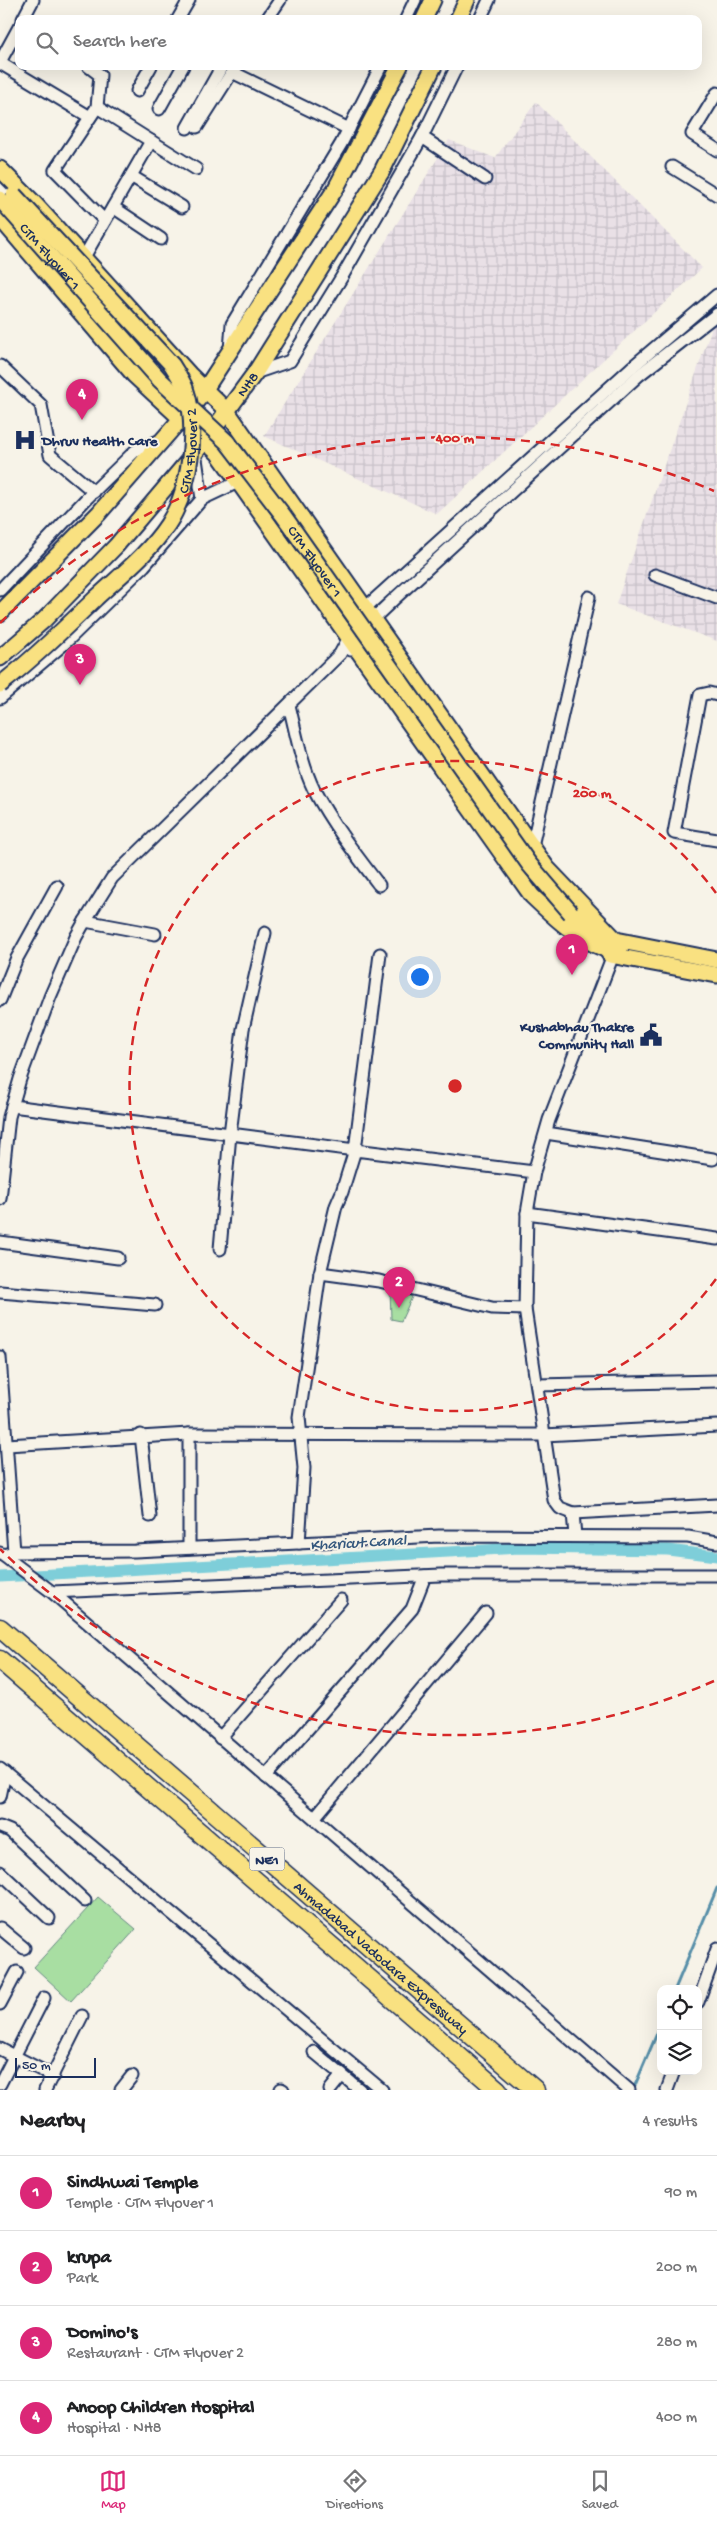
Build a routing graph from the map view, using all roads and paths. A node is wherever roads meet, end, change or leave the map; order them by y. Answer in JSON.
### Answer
{"nodes":[{"id":1,"x":33,"y":0,"type":"edge"},
{"id":2,"x":189,"y":0,"type":"edge"},
{"id":3,"x":280,"y":0,"type":"edge"},
{"id":4,"x":415,"y":0,"type":"edge"},
{"id":5,"x":433,"y":0,"type":"edge"},
{"id":6,"x":467,"y":0,"type":"edge"},
{"id":7,"x":489,"y":0,"type":"edge"},
{"id":8,"x":26,"y":15,"type":"edge"},
{"id":9,"x":180,"y":15,"type":"edge"},
{"id":10,"x":270,"y":15,"type":"edge"},
{"id":11,"x":408,"y":15,"type":"edge"},
{"id":12,"x":426,"y":15,"type":"edge"},
{"id":13,"x":460,"y":15,"type":"edge"},
{"id":14,"x":482,"y":15,"type":"edge"},
{"id":15,"x":15,"y":34,"type":"edge"},
{"id":16,"x":0,"y":62,"type":"edge"},
{"id":17,"x":93,"y":70,"type":"edge"},
{"id":18,"x":149,"y":70,"type":"edge"},
{"id":19,"x":181,"y":70,"type":"edge"},
{"id":20,"x":227,"y":70,"type":"edge"},
{"id":21,"x":232,"y":70,"type":"edge"},
{"id":22,"x":379,"y":70,"type":"edge"},
{"id":23,"x":398,"y":70,"type":"edge"},
{"id":24,"x":432,"y":70,"type":"edge"},
{"id":25,"x":455,"y":70,"type":"edge"},
{"id":26,"x":137,"y":91,"type":"dead end"},
{"id":27,"x":717,"y":92,"type":"edge"},
{"id":28,"x":97,"y":106,"type":"junction"},
{"id":29,"x":159,"y":109,"type":"dead end"},
{"id":30,"x":90,"y":117,"type":"junction"},
{"id":31,"x":192,"y":128,"type":"dead end"},
{"id":32,"x":349,"y":129,"type":"junction"},
{"id":33,"x":422,"y":138,"type":"junction"},
{"id":34,"x":151,"y":141,"type":"junction"},
{"id":35,"x":717,"y":150,"type":"edge"},
{"id":36,"x":672,"y":167,"type":"dead end"},
{"id":37,"x":0,"y":169,"type":"edge"},
{"id":38,"x":196,"y":169,"type":"dead end"},
{"id":39,"x":131,"y":176,"type":"junction"},
{"id":40,"x":486,"y":179,"type":"dead end"},
{"id":41,"x":0,"y":183,"type":"edge"},
{"id":42,"x":717,"y":195,"type":"edge"},
{"id":43,"x":0,"y":199,"type":"edge"},
{"id":44,"x":113,"y":207,"type":"junction"},
{"id":45,"x":182,"y":207,"type":"dead end"},
{"id":46,"x":0,"y":218,"type":"edge"},
{"id":47,"x":105,"y":221,"type":"junction"},
{"id":48,"x":161,"y":240,"type":"dead end"},
{"id":49,"x":84,"y":257,"type":"junction"},
{"id":50,"x":715,"y":301,"type":"edge"},
{"id":51,"x":717,"y":314,"type":"edge"},
{"id":52,"x":229,"y":354,"type":"junction"},
{"id":53,"x":0,"y":366,"type":"edge"},
{"id":54,"x":255,"y":374,"type":"junction"},
{"id":55,"x":205,"y":391,"type":"junction"},
{"id":56,"x":227,"y":411,"type":"junction"},
{"id":57,"x":181,"y":421,"type":"junction"},
{"id":58,"x":167,"y":438,"type":"junction"},
{"id":59,"x":200,"y":447,"type":"junction"},
{"id":60,"x":238,"y":482,"type":"junction"},
{"id":61,"x":94,"y":492,"type":"junction"},
{"id":62,"x":202,"y":499,"type":"junction"},
{"id":63,"x":655,"y":575,"type":"dead end"},
{"id":64,"x":0,"y":590,"type":"edge"},
{"id":65,"x":589,"y":597,"type":"dead end"},
{"id":66,"x":717,"y":598,"type":"edge"},
{"id":67,"x":0,"y":612,"type":"edge"},
{"id":68,"x":369,"y":614,"type":"junction"},
{"id":69,"x":353,"y":643,"type":"junction"},
{"id":70,"x":0,"y":658,"type":"edge"},
{"id":71,"x":0,"y":685,"type":"edge"},
{"id":72,"x":717,"y":695,"type":"edge"},
{"id":73,"x":0,"y":698,"type":"edge"},
{"id":74,"x":288,"y":705,"type":"junction"},
{"id":75,"x":717,"y":840,"type":"edge"},
{"id":76,"x":532,"y":846,"type":"junction"},
{"id":77,"x":379,"y":885,"type":"dead end"},
{"id":78,"x":57,"y":886,"type":"dead end"},
{"id":79,"x":85,"y":921,"type":"junction"},
{"id":80,"x":265,"y":933,"type":"dead end"},
{"id":81,"x":155,"y":934,"type":"dead end"},
{"id":82,"x":611,"y":949,"type":"junction"},
{"id":83,"x":380,"y":954,"type":"dead end"},
{"id":84,"x":669,"y":958,"type":"junction"},
{"id":85,"x":717,"y":960,"type":"edge"},
{"id":86,"x":717,"y":975,"type":"edge"},
{"id":87,"x":0,"y":1000,"type":"edge"},
{"id":88,"x":12,"y":1106,"type":"junction"},
{"id":89,"x":546,"y":1133,"type":"junction"},
{"id":90,"x":230,"y":1134,"type":"junction"},
{"id":91,"x":356,"y":1150,"type":"junction"},
{"id":92,"x":712,"y":1159,"type":"dead end"},
{"id":93,"x":1,"y":1165,"type":"edge"},
{"id":94,"x":534,"y":1172,"type":"junction"},
{"id":95,"x":0,"y":1200,"type":"edge"},
{"id":96,"x":527,"y":1213,"type":"junction"},
{"id":97,"x":717,"y":1238,"type":"edge"},
{"id":98,"x":0,"y":1242,"type":"edge"},
{"id":99,"x":220,"y":1249,"type":"dead end"},
{"id":100,"x":118,"y":1258,"type":"dead end"},
{"id":101,"x":320,"y":1273,"type":"junction"},
{"id":102,"x":0,"y":1292,"type":"edge"},
{"id":103,"x":155,"y":1305,"type":"dead end"},
{"id":104,"x":526,"y":1309,"type":"junction"},
{"id":105,"x":0,"y":1357,"type":"edge"},
{"id":106,"x":717,"y":1381,"type":"edge"},
{"id":107,"x":537,"y":1385,"type":"junction"},
{"id":108,"x":717,"y":1426,"type":"edge"},
{"id":109,"x":189,"y":1434,"type":"junction"},
{"id":110,"x":141,"y":1435,"type":"junction"},
{"id":111,"x":301,"y":1435,"type":"junction"},
{"id":112,"x":544,"y":1435,"type":"junction"},
{"id":113,"x":7,"y":1446,"type":"junction"},
{"id":114,"x":717,"y":1505,"type":"edge"},
{"id":115,"x":573,"y":1513,"type":"junction"},
{"id":116,"x":150,"y":1516,"type":"dead end"},
{"id":117,"x":575,"y":1536,"type":"junction"},
{"id":118,"x":717,"y":1542,"type":"edge"},
{"id":119,"x":299,"y":1543,"type":"junction"},
{"id":120,"x":190,"y":1548,"type":"junction"},
{"id":121,"x":6,"y":1553,"type":"edge"},
{"id":122,"x":717,"y":1575,"type":"edge"},
{"id":123,"x":425,"y":1576,"type":"junction"},
{"id":124,"x":52,"y":1592,"type":"junction"},
{"id":125,"x":341,"y":1600,"type":"dead end"},
{"id":126,"x":486,"y":1613,"type":"dead end"},
{"id":127,"x":0,"y":1628,"type":"edge"},
{"id":128,"x":0,"y":1660,"type":"edge"},
{"id":129,"x":220,"y":1738,"type":"junction"},
{"id":130,"x":2,"y":1772,"type":"edge"},
{"id":131,"x":266,"y":1778,"type":"junction"},
{"id":132,"x":0,"y":1797,"type":"edge"},
{"id":133,"x":315,"y":1818,"type":"junction"},
{"id":134,"x":0,"y":1828,"type":"edge"},
{"id":135,"x":0,"y":1872,"type":"edge"},
{"id":136,"x":85,"y":1901,"type":"dead end"},
{"id":137,"x":49,"y":1918,"type":"dead end"},
{"id":138,"x":0,"y":1928,"type":"edge"},
{"id":139,"x":24,"y":1948,"type":"dead end"},
{"id":140,"x":717,"y":1949,"type":"edge"},
{"id":141,"x":17,"y":1972,"type":"dead end"},
{"id":142,"x":702,"y":1991,"type":"edge"},
{"id":143,"x":44,"y":1998,"type":"dead end"},
{"id":144,"x":0,"y":2004,"type":"edge"},
{"id":145,"x":82,"y":2016,"type":"dead end"},
{"id":146,"x":0,"y":2049,"type":"edge"},
{"id":147,"x":314,"y":2052,"type":"dead end"},
{"id":148,"x":14,"y":2056,"type":"junction"},
{"id":149,"x":342,"y":2075,"type":"junction"},
{"id":150,"x":673,"y":2075,"type":"edge"},
{"id":151,"x":53,"y":2076,"type":"junction"},
{"id":152,"x":132,"y":2076,"type":"dead end"},
{"id":153,"x":0,"y":2084,"type":"edge"},
{"id":154,"x":376,"y":2088,"type":"edge"},
{"id":155,"x":45,"y":2090,"type":"edge"},
{"id":156,"x":122,"y":2090,"type":"edge"},
{"id":157,"x":330,"y":2090,"type":"edge"},
{"id":158,"x":360,"y":2090,"type":"edge"},
{"id":159,"x":498,"y":2090,"type":"edge"},
{"id":160,"x":535,"y":2090,"type":"edge"},
{"id":161,"x":630,"y":2090,"type":"edge"},
{"id":162,"x":667,"y":2090,"type":"edge"}],
"edges":[{"from":1,"to":8,"type":"street"},
{"from":2,"to":9,"type":"street"},
{"from":3,"to":10,"type":"street"},
{"from":4,"to":11,"type":"street"},
{"from":5,"to":12,"type":"main road"},
{"from":6,"to":13,"type":"main road"},
{"from":7,"to":14,"type":"street"},
{"from":15,"to":16,"type":"street"},
{"from":16,"to":30,"type":"street"},
{"from":17,"to":28,"type":"street"},
{"from":18,"to":26,"type":"street"},
{"from":19,"to":29,"type":"street"},
{"from":20,"to":31,"type":"street"},
{"from":21,"to":32,"type":"street"},
{"from":22,"to":32,"type":"street"},
{"from":23,"to":52,"type":"main road","name":"NH8"},
{"from":24,"to":54,"type":"main road","name":"NH8"},
{"from":25,"to":33,"type":"street"},
{"from":27,"to":35,"type":"street"},
{"from":28,"to":30,"type":"street"},
{"from":28,"to":34,"type":"street"},
{"from":30,"to":47,"type":"street"},
{"from":32,"to":52,"type":"street"},
{"from":33,"to":40,"type":"street"},
{"from":33,"to":54,"type":"street"},
{"from":34,"to":38,"type":"street"},
{"from":34,"to":39,"type":"street"},
{"from":36,"to":42,"type":"street"},
{"from":37,"to":49,"type":"main road"},
{"from":39,"to":44,"type":"street"},
{"from":39,"to":45,"type":"street"},
{"from":41,"to":71,"type":"main road","name":"CTM Flyover 2","bridge":true},
{"from":43,"to":82,"type":"main road","name":"CTM Flyover 1","bridge":true},
{"from":44,"to":47,"type":"street"},
{"from":44,"to":48,"type":"street"},
{"from":46,"to":57,"type":"main road"},
{"from":47,"to":49,"type":"street"},
{"from":49,"to":55,"type":"main road"},
{"from":50,"to":68,"type":"street"},
{"from":51,"to":68,"type":"street"},
{"from":52,"to":55,"type":"main road","name":"NH8"},
{"from":53,"to":61,"type":"street"},
{"from":54,"to":56,"type":"main road","name":"NH8"},
{"from":55,"to":56,"type":"main road"},
{"from":55,"to":57,"type":"main road","name":"NH8"},
{"from":56,"to":59,"type":"main road","name":"NH8"},
{"from":56,"to":68,"type":"main road"},
{"from":57,"to":58,"type":"main road","name":"NH8"},
{"from":57,"to":59,"type":"main road"},
{"from":58,"to":61,"type":"street"},
{"from":58,"to":67,"type":"main road","name":"NH8"},
{"from":59,"to":60,"type":"main road"},
{"from":59,"to":62,"type":"street"},
{"from":59,"to":70,"type":"main road","name":"NH8"},
{"from":60,"to":62,"type":"street"},
{"from":60,"to":69,"type":"main road"},
{"from":61,"to":64,"type":"street"},
{"from":62,"to":73,"type":"street"},
{"from":63,"to":66,"type":"street"},
{"from":65,"to":76,"type":"street"},
{"from":68,"to":69,"type":"street"},
{"from":68,"to":76,"type":"main road"},
{"from":69,"to":74,"type":"street"},
{"from":69,"to":82,"type":"main road"},
{"from":72,"to":75,"type":"street"},
{"from":74,"to":77,"type":"street"},
{"from":74,"to":79,"type":"street"},
{"from":76,"to":82,"type":"main road"},
{"from":78,"to":87,"type":"street"},
{"from":79,"to":81,"type":"street"},
{"from":79,"to":88,"type":"street"},
{"from":80,"to":90,"type":"street"},
{"from":82,"to":84,"type":"main road"},
{"from":82,"to":89,"type":"street"},
{"from":83,"to":91,"type":"street"},
{"from":84,"to":85,"type":"main road"},
{"from":84,"to":86,"type":"main road"},
{"from":88,"to":90,"type":"street"},
{"from":88,"to":93,"type":"street"},
{"from":89,"to":92,"type":"street"},
{"from":89,"to":94,"type":"street"},
{"from":90,"to":91,"type":"street"},
{"from":90,"to":99,"type":"street"},
{"from":91,"to":94,"type":"street"},
{"from":91,"to":101,"type":"street"},
{"from":93,"to":95,"type":"street"},
{"from":94,"to":96,"type":"street"},
{"from":96,"to":97,"type":"street"},
{"from":96,"to":104,"type":"street"},
{"from":98,"to":100,"type":"street"},
{"from":101,"to":104,"type":"street"},
{"from":101,"to":111,"type":"street"},
{"from":102,"to":103,"type":"street"},
{"from":104,"to":107,"type":"street"},
{"from":105,"to":113,"type":"street"},
{"from":106,"to":107,"type":"street"},
{"from":107,"to":112,"type":"street"},
{"from":108,"to":112,"type":"street"},
{"from":109,"to":110,"type":"street"},
{"from":109,"to":111,"type":"street"},
{"from":109,"to":120,"type":"street"},
{"from":110,"to":113,"type":"street"},
{"from":110,"to":116,"type":"street"},
{"from":111,"to":112,"type":"street"},
{"from":111,"to":119,"type":"street"},
{"from":112,"to":115,"type":"street"},
{"from":113,"to":121,"type":"street"},
{"from":114,"to":115,"type":"street"},
{"from":115,"to":117,"type":"street"},
{"from":117,"to":118,"type":"street"},
{"from":117,"to":119,"type":"street"},
{"from":119,"to":120,"type":"street"},
{"from":120,"to":121,"type":"street"},
{"from":121,"to":124,"type":"street"},
{"from":122,"to":123,"type":"street"},
{"from":123,"to":124,"type":"street"},
{"from":123,"to":131,"type":"street"},
{"from":124,"to":129,"type":"street"},
{"from":125,"to":129,"type":"street"},
{"from":126,"to":133,"type":"street"},
{"from":127,"to":160,"type":"highway","name":"Ahmadabad Vadodara Expressway","number":"NE1"},
{"from":128,"to":159,"type":"highway","name":"Ahmadabad Vadodara Expressway","number":"NE1"},
{"from":129,"to":131,"type":"street"},
{"from":130,"to":132,"type":"street"},
{"from":130,"to":154,"type":"street"},
{"from":131,"to":133,"type":"street"},
{"from":133,"to":161,"type":"street"},
{"from":134,"to":136,"type":"street"},
{"from":135,"to":137,"type":"street"},
{"from":138,"to":139,"type":"street"},
{"from":140,"to":142,"type":"street"},
{"from":141,"to":144,"type":"street"},
{"from":143,"to":148,"type":"street"},
{"from":145,"to":151,"type":"street"},
{"from":146,"to":148,"type":"street"},
{"from":147,"to":149,"type":"street"},
{"from":148,"to":151,"type":"street"},
{"from":148,"to":153,"type":"street"},
{"from":149,"to":157,"type":"street"},
{"from":149,"to":158,"type":"street"},
{"from":150,"to":162,"type":"street"},
{"from":151,"to":155,"type":"street"},
{"from":152,"to":156,"type":"street"}]}
